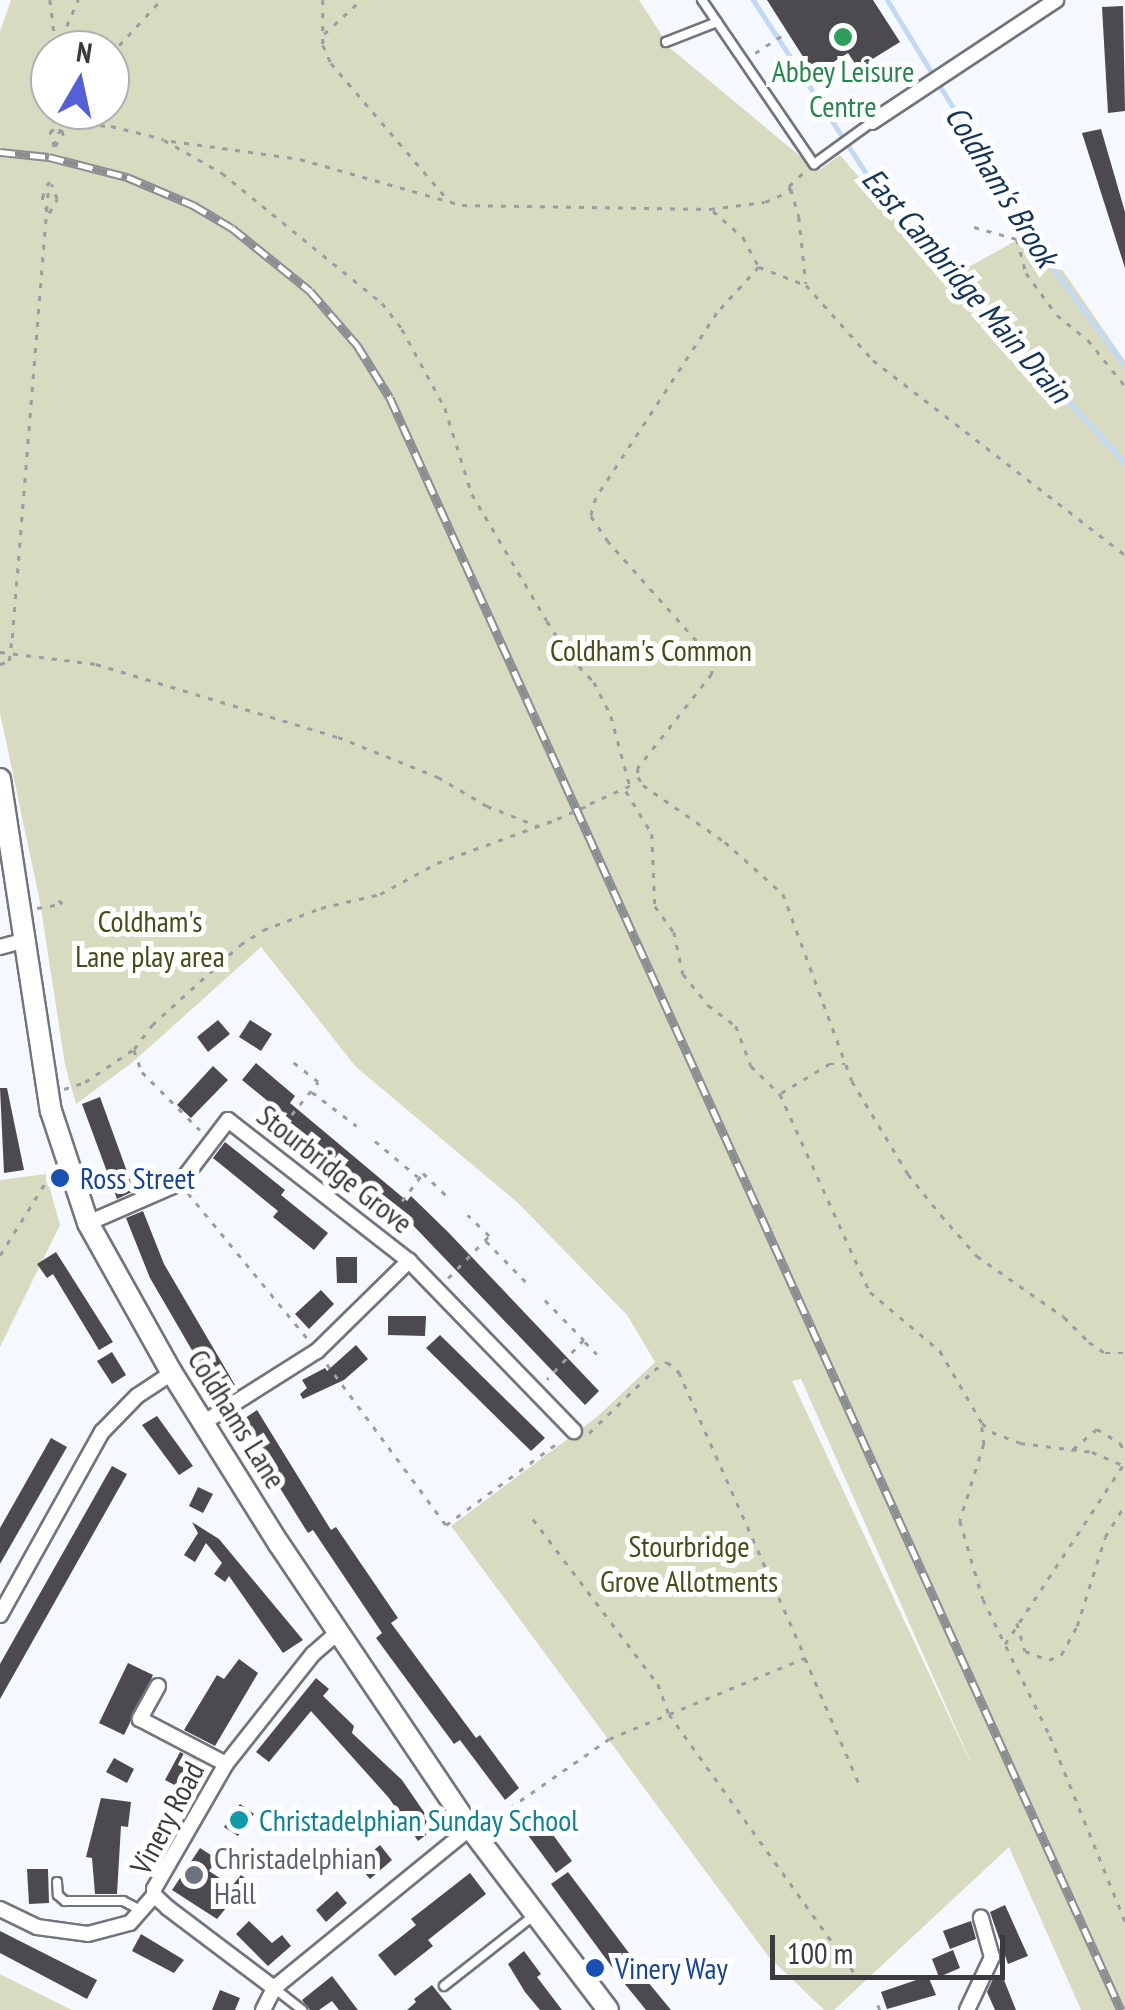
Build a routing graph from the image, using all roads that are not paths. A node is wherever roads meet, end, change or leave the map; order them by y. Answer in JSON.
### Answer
{"nodes":[{"id":1,"x":702,"y":0,"type":"edge"},
{"id":2,"x":1056,"y":0,"type":"edge"},
{"id":3,"x":716,"y":22,"type":"junction"},
{"id":4,"x":666,"y":42,"type":"dead end"},
{"id":5,"x":872,"y":122,"type":"joint"},
{"id":6,"x":0,"y":780,"type":"edge"},
{"id":7,"x":26,"y":940,"type":"junction"},
{"id":8,"x":0,"y":947,"type":"edge"},
{"id":9,"x":88,"y":1223,"type":"junction"},
{"id":10,"x":409,"y":1261,"type":"junction"},
{"id":11,"x":172,"y":1374,"type":"junction"},
{"id":12,"x":204,"y":1423,"type":"junction"},
{"id":13,"x":580,"y":1433,"type":"road end"},
{"id":14,"x":0,"y":1615,"type":"edge"},
{"id":15,"x":338,"y":1632,"type":"junction"},
{"id":16,"x":158,"y":1686,"type":"dead end"},
{"id":17,"x":226,"y":1764,"type":"junction"},
{"id":18,"x":472,"y":1830,"type":"junction"},
{"id":19,"x":57,"y":1882,"type":"dead end"},
{"id":20,"x":154,"y":1895,"type":"junction"},
{"id":21,"x":0,"y":1909,"type":"edge"},
{"id":22,"x":141,"y":1910,"type":"junction"},
{"id":23,"x":535,"y":1914,"type":"junction"},
{"id":24,"x":981,"y":1918,"type":"dead end"},
{"id":25,"x":444,"y":1986,"type":"dead end"},
{"id":26,"x":274,"y":1988,"type":"junction"},
{"id":27,"x":968,"y":2009,"type":"edge"},
{"id":28,"x":264,"y":2010,"type":"edge"},
{"id":29,"x":302,"y":2010,"type":"edge"},
{"id":30,"x":608,"y":2010,"type":"edge"}],
"edges":[{"from":1,"to":3,"type":"lane"},
{"from":2,"to":5,"type":"street"},
{"from":3,"to":4,"type":"lane"},
{"from":3,"to":5,"type":"lane"},
{"from":6,"to":7,"type":"street","name":"Coldhams Lane"},
{"from":7,"to":8,"type":"street"},
{"from":7,"to":9,"type":"street","name":"Coldhams Lane"},
{"from":9,"to":10,"type":"street","name":"Stourbridge Grove"},
{"from":9,"to":11,"type":"street","name":"Coldhams Lane"},
{"from":10,"to":12,"type":"street","name":"Stourbridge Grove"},
{"from":10,"to":13,"type":"street","name":"Stourbridge Grove"},
{"from":11,"to":12,"type":"street","name":"Coldhams Lane"},
{"from":11,"to":14,"type":"street"},
{"from":12,"to":15,"type":"street","name":"Coldhams Lane"},
{"from":15,"to":17,"type":"street","name":"Vinery Road"},
{"from":15,"to":18,"type":"street","name":"Coldhams Lane"},
{"from":16,"to":17,"type":"street"},
{"from":17,"to":20,"type":"street","name":"Vinery Road"},
{"from":18,"to":23,"type":"street","name":"Coldhams Lane"},
{"from":18,"to":26,"type":"street"},
{"from":19,"to":22,"type":"lane"},
{"from":20,"to":22,"type":"street"},
{"from":20,"to":26,"type":"street","name":"Vinery Road"},
{"from":21,"to":22,"type":"street"},
{"from":23,"to":25,"type":"lane"},
{"from":23,"to":30,"type":"street","name":"Coldhams Lane"},
{"from":24,"to":27,"type":"street"},
{"from":26,"to":28,"type":"street"},
{"from":26,"to":29,"type":"lane"}]}
